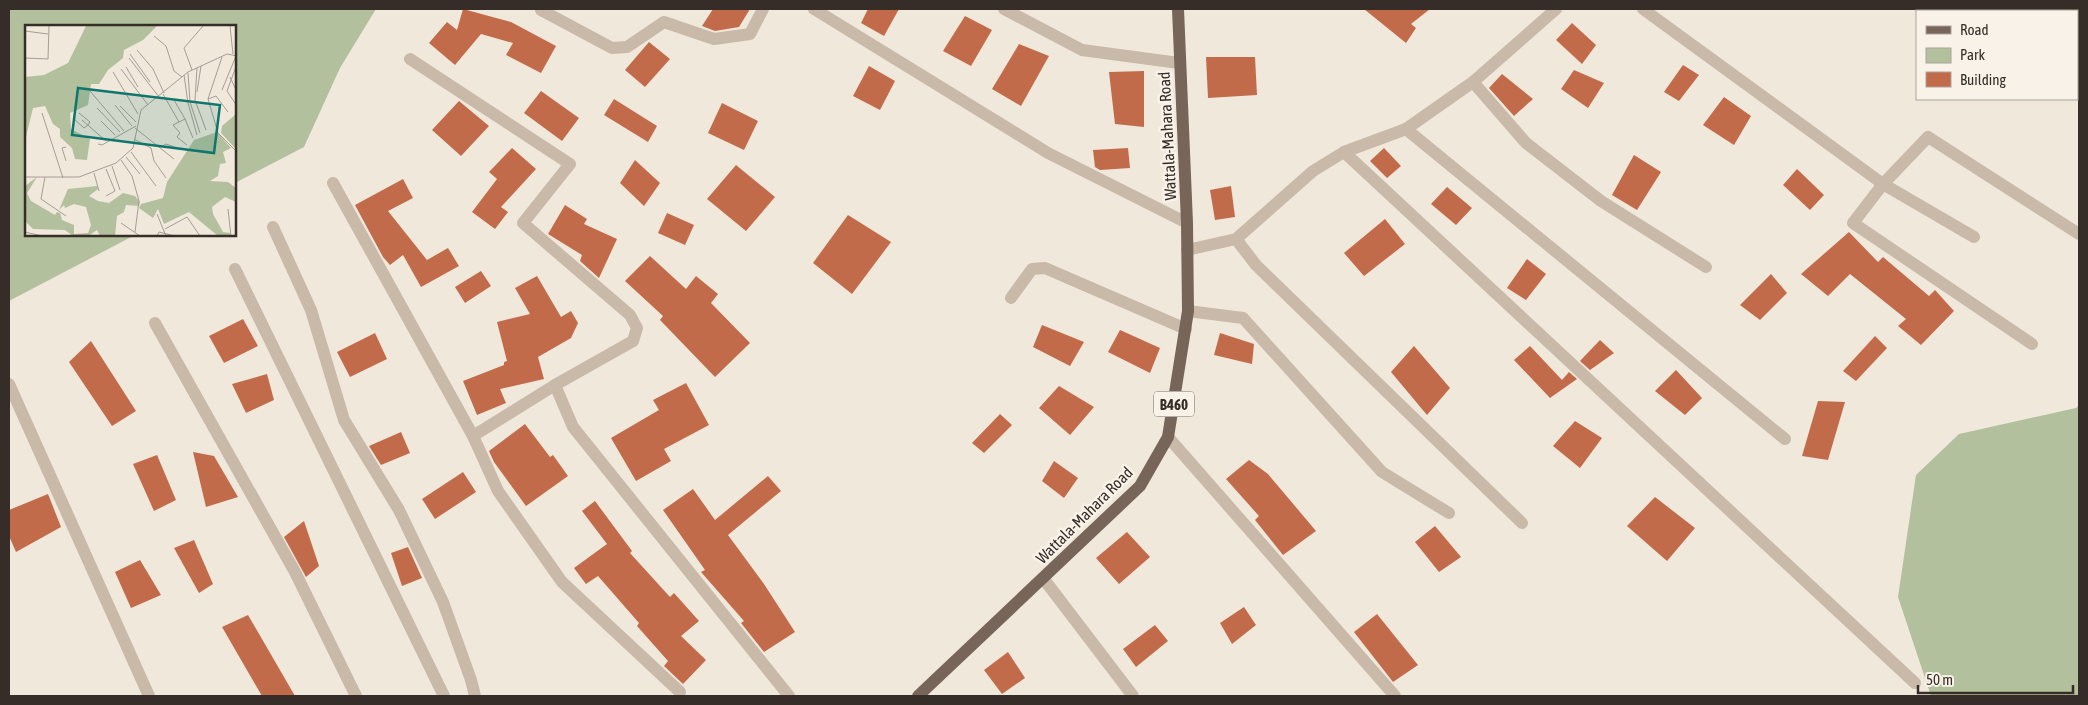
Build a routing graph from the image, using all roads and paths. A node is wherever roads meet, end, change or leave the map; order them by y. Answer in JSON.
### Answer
{"nodes":[{"id":1,"x":763,"y":9,"type":"edge"},
{"id":2,"x":814,"y":9,"type":"edge"},
{"id":3,"x":1004,"y":9,"type":"edge"},
{"id":4,"x":1178,"y":9,"type":"edge"},
{"id":5,"x":1556,"y":9,"type":"edge"},
{"id":6,"x":1643,"y":9,"type":"edge"},
{"id":7,"x":541,"y":10,"type":"edge"},
{"id":8,"x":410,"y":59,"type":"dead end"},
{"id":9,"x":1180,"y":63,"type":"junction"},
{"id":10,"x":1472,"y":82,"type":"junction"},
{"id":11,"x":1406,"y":129,"type":"junction"},
{"id":12,"x":1344,"y":152,"type":"junction"},
{"id":13,"x":333,"y":183,"type":"dead end"},
{"id":14,"x":1883,"y":184,"type":"junction"},
{"id":15,"x":1187,"y":222,"type":"junction"},
{"id":16,"x":273,"y":227,"type":"dead end"},
{"id":17,"x":2079,"y":234,"type":"edge"},
{"id":18,"x":1974,"y":237,"type":"dead end"},
{"id":19,"x":1236,"y":239,"type":"junction"},
{"id":20,"x":1187,"y":250,"type":"junction"},
{"id":21,"x":1706,"y":266,"type":"dead end"},
{"id":22,"x":235,"y":269,"type":"dead end"},
{"id":23,"x":1011,"y":298,"type":"dead end"},
{"id":24,"x":1188,"y":311,"type":"junction"},
{"id":25,"x":155,"y":323,"type":"dead end"},
{"id":26,"x":1186,"y":329,"type":"junction"},
{"id":27,"x":2032,"y":344,"type":"dead end"},
{"id":28,"x":9,"y":384,"type":"edge"},
{"id":29,"x":555,"y":385,"type":"junction"},
{"id":30,"x":473,"y":436,"type":"junction"},
{"id":31,"x":1168,"y":437,"type":"junction"},
{"id":32,"x":1785,"y":439,"type":"dead end"},
{"id":33,"x":1449,"y":513,"type":"dead end"},
{"id":34,"x":1522,"y":523,"type":"dead end"},
{"id":35,"x":1043,"y":578,"type":"junction"},
{"id":36,"x":1915,"y":683,"type":"dead end"},
{"id":37,"x":680,"y":692,"type":"dead end"},
{"id":38,"x":149,"y":696,"type":"edge"},
{"id":39,"x":356,"y":696,"type":"edge"},
{"id":40,"x":444,"y":696,"type":"edge"},
{"id":41,"x":475,"y":696,"type":"edge"},
{"id":42,"x":789,"y":696,"type":"edge"},
{"id":43,"x":918,"y":696,"type":"edge"},
{"id":44,"x":1133,"y":696,"type":"edge"},
{"id":45,"x":1395,"y":696,"type":"edge"}],
"edges":[{"from":1,"to":7,"type":"street"},
{"from":2,"to":15,"type":"street"},
{"from":3,"to":9,"type":"street"},
{"from":4,"to":9,"type":"main road","name":"Wattala-Mahara Road","number":"B460"},
{"from":5,"to":10,"type":"street"},
{"from":6,"to":14,"type":"street"},
{"from":8,"to":29,"type":"street"},
{"from":9,"to":15,"type":"main road","name":"Wattala-Mahara Road","number":"B460"},
{"from":10,"to":11,"type":"street"},
{"from":10,"to":21,"type":"street"},
{"from":11,"to":12,"type":"street"},
{"from":11,"to":32,"type":"street"},
{"from":12,"to":19,"type":"street"},
{"from":12,"to":36,"type":"street"},
{"from":13,"to":30,"type":"street"},
{"from":14,"to":17,"type":"street"},
{"from":14,"to":18,"type":"street"},
{"from":14,"to":27,"type":"street"},
{"from":15,"to":20,"type":"main road","name":"Wattala-Mahara Road","number":"B460"},
{"from":16,"to":41,"type":"street"},
{"from":19,"to":20,"type":"street"},
{"from":19,"to":34,"type":"street"},
{"from":20,"to":24,"type":"main road","name":"Wattala-Mahara Road","number":"B460"},
{"from":22,"to":40,"type":"street"},
{"from":23,"to":26,"type":"street"},
{"from":24,"to":26,"type":"main road","name":"Wattala-Mahara Road","number":"B460"},
{"from":24,"to":33,"type":"street"},
{"from":25,"to":39,"type":"street"},
{"from":26,"to":31,"type":"main road","name":"Wattala-Mahara Road","number":"B460"},
{"from":28,"to":38,"type":"street"},
{"from":29,"to":30,"type":"street"},
{"from":29,"to":42,"type":"street"},
{"from":30,"to":37,"type":"street"},
{"from":31,"to":35,"type":"main road","name":"Wattala-Mahara Road","number":"B460"},
{"from":31,"to":45,"type":"street"},
{"from":35,"to":43,"type":"main road","name":"Wattala-Mahara Road","number":"B460"},
{"from":35,"to":44,"type":"street"}]}
